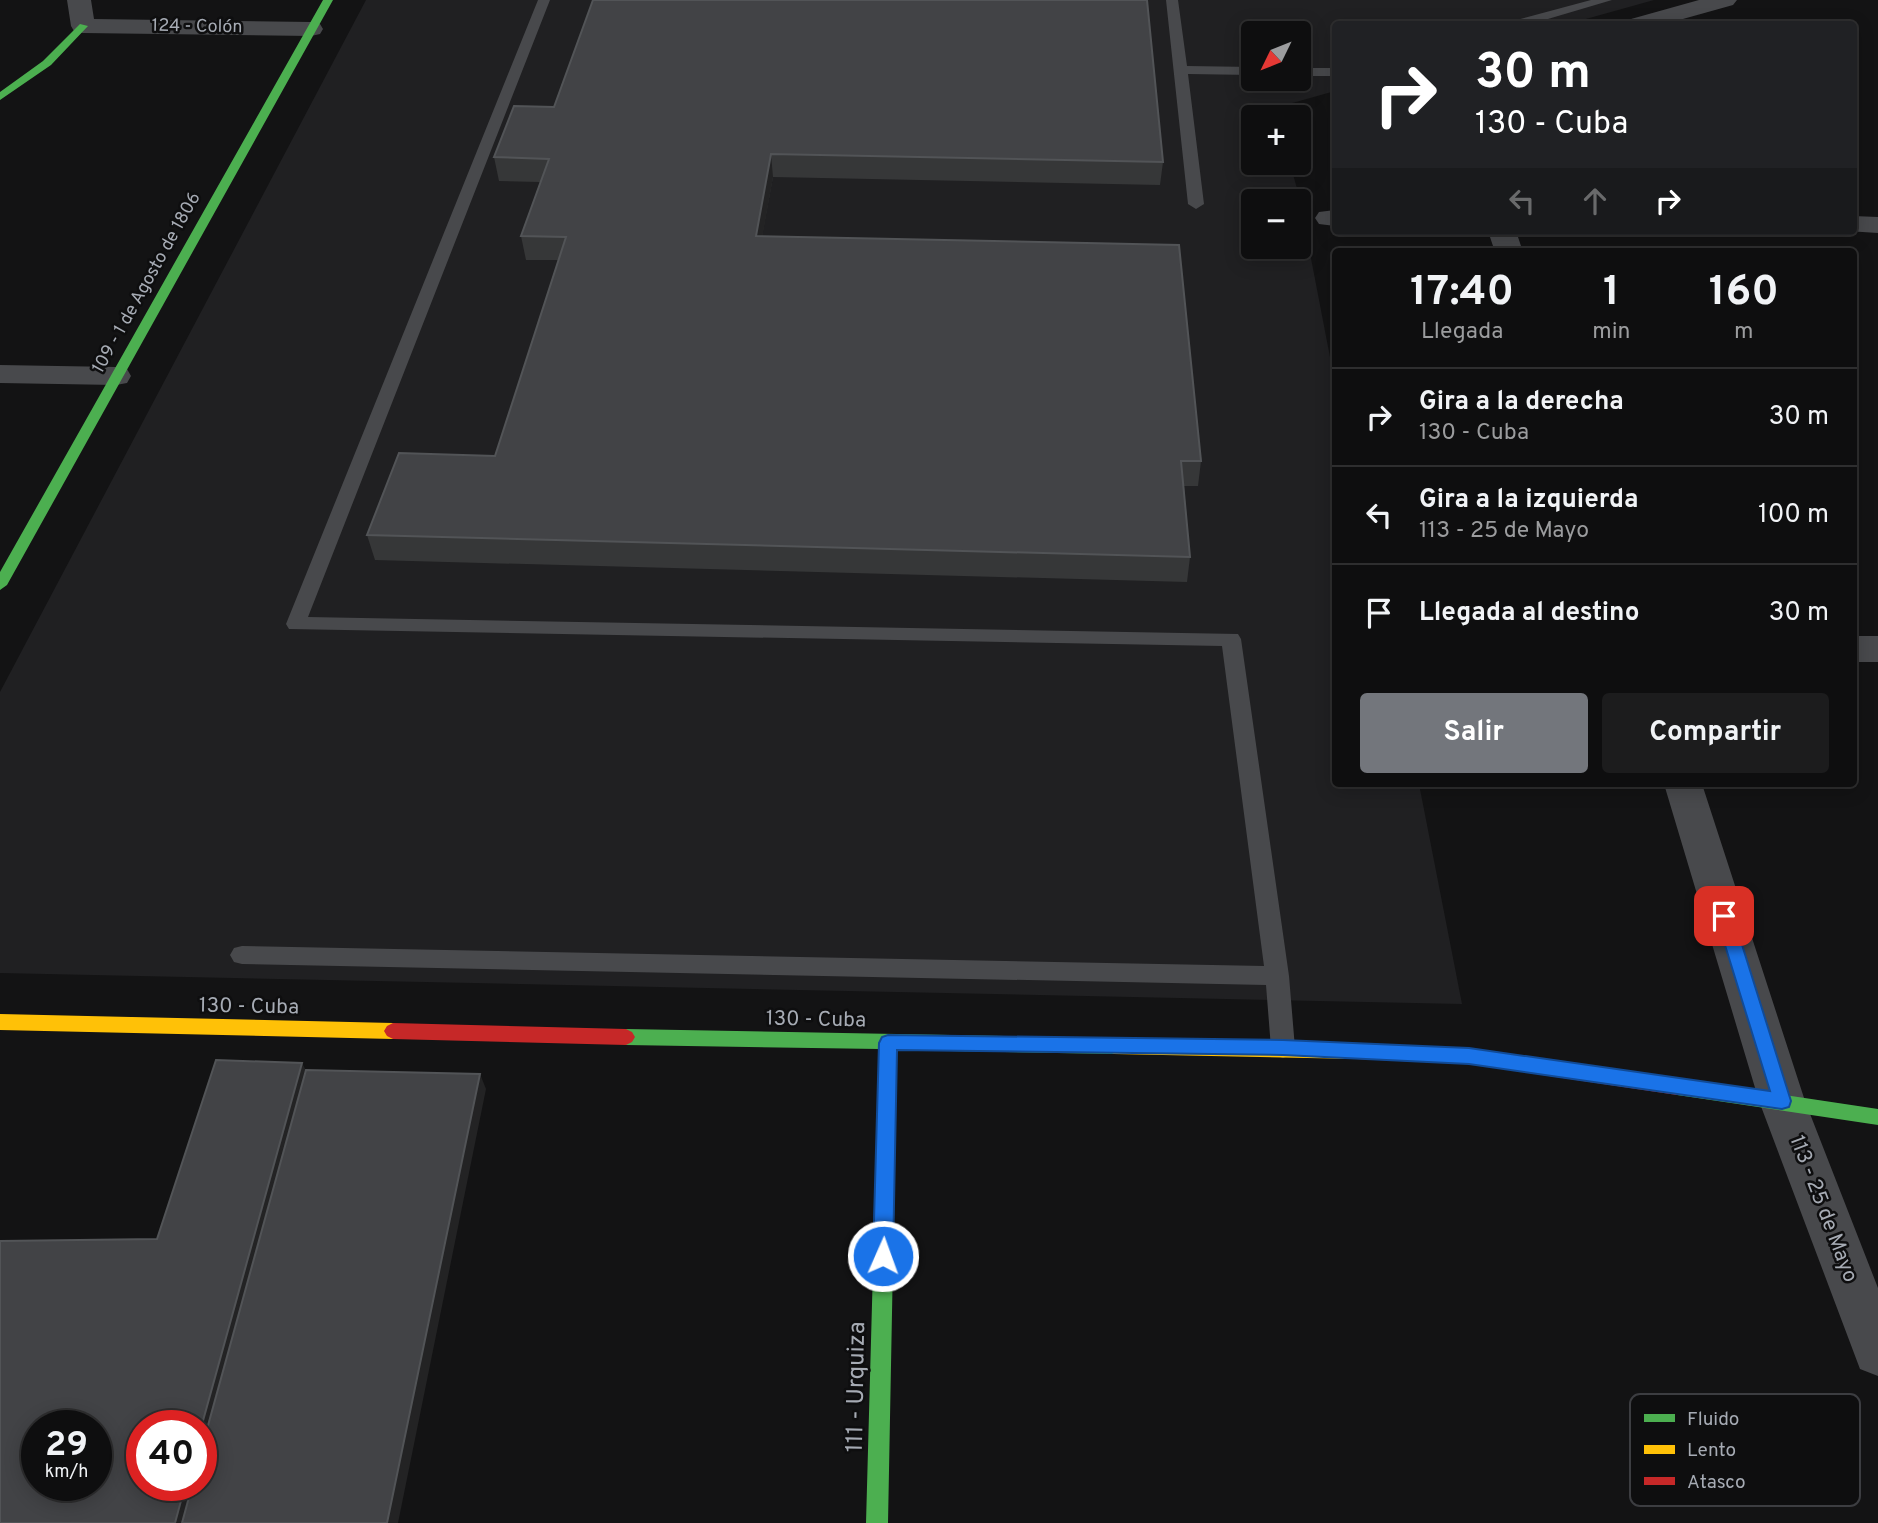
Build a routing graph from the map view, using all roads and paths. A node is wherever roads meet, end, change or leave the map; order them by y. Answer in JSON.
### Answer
{"nodes":[{"id":1,"x":79,"y":0,"type":"edge"},
{"id":2,"x":328,"y":0,"type":"edge"},
{"id":3,"x":544,"y":0,"type":"edge"},
{"id":4,"x":1172,"y":0,"type":"edge"},
{"id":5,"x":1606,"y":0,"type":"edge"},
{"id":6,"x":1725,"y":0,"type":"edge"},
{"id":7,"x":1529,"y":21,"type":"edge"},
{"id":8,"x":1651,"y":21,"type":"edge"},
{"id":9,"x":83,"y":26,"type":"junction"},
{"id":10,"x":311,"y":29,"type":"junction"},
{"id":11,"x":1180,"y":70,"type":"junction"},
{"id":12,"x":1241,"y":71,"type":"edge"},
{"id":13,"x":1311,"y":72,"type":"edge"},
{"id":14,"x":1332,"y":72,"type":"edge"},
{"id":15,"x":0,"y":97,"type":"edge"},
{"id":16,"x":1196,"y":204,"type":"dead end"},
{"id":17,"x":1857,"y":224,"type":"edge"},
{"id":18,"x":1878,"y":225,"type":"edge"},
{"id":19,"x":0,"y":374,"type":"edge"},
{"id":20,"x":116,"y":376,"type":"junction"},
{"id":21,"x":0,"y":585,"type":"edge"},
{"id":22,"x":1857,"y":649,"type":"edge"},
{"id":23,"x":1878,"y":649,"type":"edge"},
{"id":24,"x":1684,"y":787,"type":"edge"},
{"id":25,"x":242,"y":956,"type":"dead end"},
{"id":26,"x":1277,"y":976,"type":"junction"},
{"id":27,"x":0,"y":1022,"type":"edge"},
{"id":28,"x":888,"y":1043,"type":"junction"},
{"id":29,"x":1283,"y":1048,"type":"junction"},
{"id":30,"x":1782,"y":1101,"type":"junction"},
{"id":31,"x":1878,"y":1117,"type":"edge"},
{"id":32,"x":1878,"y":1352,"type":"edge"},
{"id":33,"x":877,"y":1523,"type":"edge"}],
"edges":[{"from":1,"to":9,"type":"street"},
{"from":2,"to":10,"type":"street","name":"109 - 1 de Agosto de 1806"},
{"from":3,"to":26,"type":"lane"},
{"from":4,"to":11,"type":"lane"},
{"from":5,"to":7,"type":"lane"},
{"from":6,"to":8,"type":"street"},
{"from":9,"to":10,"type":"street","name":"124 - Colón"},
{"from":9,"to":15,"type":"street"},
{"from":10,"to":20,"type":"street","name":"109 - 1 de Agosto de 1806"},
{"from":11,"to":12,"type":"lane"},
{"from":11,"to":16,"type":"lane"},
{"from":13,"to":14,"type":"lane"},
{"from":17,"to":18,"type":"street"},
{"from":19,"to":20,"type":"street"},
{"from":20,"to":21,"type":"street","name":"109 - 1 de Agosto de 1806"},
{"from":22,"to":23,"type":"street"},
{"from":24,"to":30,"type":"street","name":"113 - 25 de Mayo"},
{"from":25,"to":26,"type":"lane"},
{"from":26,"to":29,"type":"lane"},
{"from":27,"to":28,"type":"street","name":"130 - Cuba"},
{"from":28,"to":29,"type":"street","name":"130 - Cuba"},
{"from":28,"to":33,"type":"street","name":"111 - Urquiza"},
{"from":29,"to":30,"type":"street","name":"130 - Cuba"},
{"from":30,"to":31,"type":"street","name":"130 - Cuba"},
{"from":30,"to":32,"type":"street","name":"113 - 25 de Mayo"}]}
